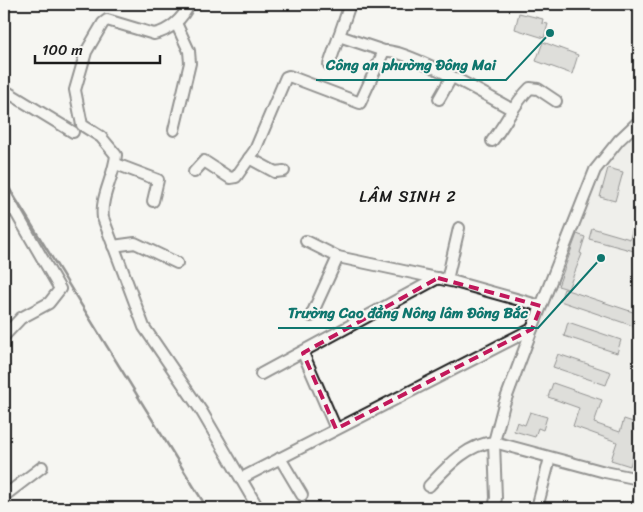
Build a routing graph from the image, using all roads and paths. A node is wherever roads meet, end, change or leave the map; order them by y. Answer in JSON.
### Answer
{"nodes":[{"id":1,"x":189,"y":4,"type":"edge"},
{"id":2,"x":350,"y":4,"type":"edge"},
{"id":3,"x":176,"y":23,"type":"junction"},
{"id":4,"x":339,"y":36,"type":"junction"},
{"id":5,"x":384,"y":51,"type":"junction"},
{"id":6,"x":329,"y":65,"type":"dead end"},
{"id":7,"x":451,"y":78,"type":"junction"},
{"id":8,"x":4,"y":90,"type":"edge"},
{"id":9,"x":439,"y":99,"type":"dead end"},
{"id":10,"x":556,"y":100,"type":"dead end"},
{"id":11,"x":513,"y":110,"type":"junction"},
{"id":12,"x":639,"y":121,"type":"edge"},
{"id":13,"x":174,"y":130,"type":"dead end"},
{"id":14,"x":73,"y":132,"type":"dead end"},
{"id":15,"x":492,"y":141,"type":"dead end"},
{"id":16,"x":249,"y":158,"type":"junction"},
{"id":17,"x":116,"y":164,"type":"junction"},
{"id":18,"x":194,"y":172,"type":"dead end"},
{"id":19,"x":284,"y":172,"type":"dead end"},
{"id":20,"x":4,"y":192,"type":"edge"},
{"id":21,"x":153,"y":200,"type":"dead end"},
{"id":22,"x":9,"y":211,"type":"edge"},
{"id":23,"x":459,"y":228,"type":"dead end"},
{"id":24,"x":306,"y":241,"type":"dead end"},
{"id":25,"x":113,"y":246,"type":"junction"},
{"id":26,"x":338,"y":257,"type":"junction"},
{"id":27,"x":177,"y":263,"type":"dead end"},
{"id":28,"x":443,"y":279,"type":"junction"},
{"id":29,"x":541,"y":306,"type":"junction"},
{"id":30,"x":310,"y":316,"type":"dead end"},
{"id":31,"x":532,"y":329,"type":"junction"},
{"id":32,"x":4,"y":336,"type":"edge"},
{"id":33,"x":303,"y":353,"type":"junction"},
{"id":34,"x":261,"y":374,"type":"dead end"},
{"id":35,"x":336,"y":429,"type":"junction"},
{"id":36,"x":494,"y":442,"type":"junction"},
{"id":37,"x":280,"y":458,"type":"junction"},
{"id":38,"x":550,"y":458,"type":"junction"},
{"id":39,"x":42,"y":467,"type":"dead end"},
{"id":40,"x":242,"y":478,"type":"junction"},
{"id":41,"x":639,"y":479,"type":"edge"},
{"id":42,"x":429,"y":486,"type":"dead end"},
{"id":43,"x":302,"y":495,"type":"dead end"},
{"id":44,"x":4,"y":496,"type":"edge"},
{"id":45,"x":258,"y":508,"type":"edge"},
{"id":46,"x":494,"y":508,"type":"edge"},
{"id":47,"x":537,"y":508,"type":"edge"}],
"edges":[{"from":1,"to":3,"type":"street"},
{"from":2,"to":4,"type":"street"},
{"from":3,"to":13,"type":"street"},
{"from":3,"to":17,"type":"street"},
{"from":4,"to":5,"type":"street"},
{"from":4,"to":6,"type":"street"},
{"from":5,"to":7,"type":"street"},
{"from":5,"to":16,"type":"street"},
{"from":7,"to":9,"type":"street"},
{"from":7,"to":11,"type":"street"},
{"from":8,"to":14,"type":"street"},
{"from":10,"to":11,"type":"street"},
{"from":11,"to":15,"type":"street"},
{"from":12,"to":29,"type":"street"},
{"from":16,"to":18,"type":"street"},
{"from":16,"to":19,"type":"street"},
{"from":17,"to":21,"type":"street"},
{"from":17,"to":25,"type":"street"},
{"from":20,"to":22,"type":"street"},
{"from":22,"to":32,"type":"street"},
{"from":23,"to":28,"type":"street"},
{"from":24,"to":26,"type":"street"},
{"from":25,"to":27,"type":"street"},
{"from":25,"to":40,"type":"street"},
{"from":26,"to":28,"type":"street"},
{"from":26,"to":30,"type":"street"},
{"from":28,"to":29,"type":"street"},
{"from":28,"to":33,"type":"street"},
{"from":29,"to":31,"type":"street"},
{"from":31,"to":35,"type":"street"},
{"from":31,"to":36,"type":"street"},
{"from":33,"to":34,"type":"street"},
{"from":33,"to":35,"type":"street"},
{"from":35,"to":37,"type":"street"},
{"from":36,"to":38,"type":"street"},
{"from":36,"to":42,"type":"street"},
{"from":36,"to":46,"type":"street"},
{"from":37,"to":40,"type":"street"},
{"from":37,"to":43,"type":"street"},
{"from":38,"to":41,"type":"street"},
{"from":38,"to":47,"type":"street"},
{"from":39,"to":44,"type":"street"},
{"from":40,"to":45,"type":"street"}]}
